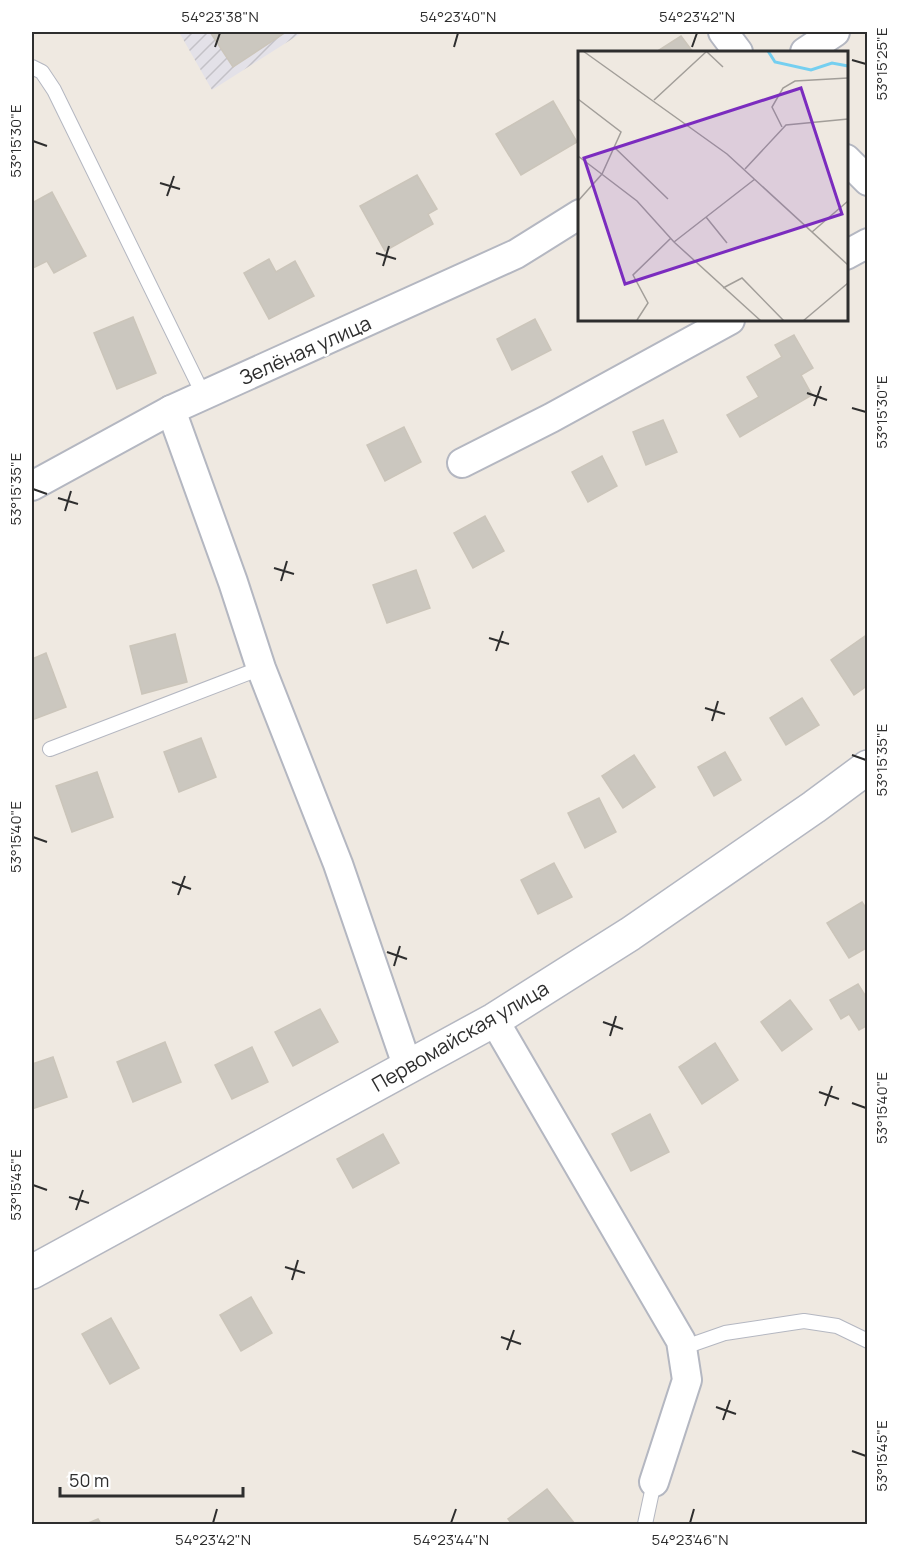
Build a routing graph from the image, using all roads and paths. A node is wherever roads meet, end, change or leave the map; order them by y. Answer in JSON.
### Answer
{"nodes":[{"id":1,"x":723,"y":32,"type":"edge"},
{"id":2,"x":835,"y":32,"type":"edge"},
{"id":3,"x":737,"y":51,"type":"edge"},
{"id":4,"x":806,"y":51,"type":"edge"},
{"id":5,"x":32,"y":67,"type":"edge"},
{"id":6,"x":848,"y":161,"type":"edge"},
{"id":7,"x":867,"y":181,"type":"edge"},
{"id":8,"x":578,"y":215,"type":"edge"},
{"id":9,"x":867,"y":243,"type":"edge"},
{"id":10,"x":848,"y":254,"type":"edge"},
{"id":11,"x":728,"y":321,"type":"edge"},
{"id":12,"x":204,"y":396,"type":"junction"},
{"id":13,"x":171,"y":411,"type":"junction"},
{"id":14,"x":462,"y":463,"type":"dead end"},
{"id":15,"x":32,"y":486,"type":"edge"},
{"id":16,"x":261,"y":668,"type":"junction"},
{"id":17,"x":50,"y":749,"type":"dead end"},
{"id":18,"x":867,"y":767,"type":"edge"},
{"id":19,"x":494,"y":1020,"type":"junction"},
{"id":20,"x":408,"y":1068,"type":"junction"},
{"id":21,"x":32,"y":1272,"type":"edge"},
{"id":22,"x":867,"y":1341,"type":"edge"},
{"id":23,"x":682,"y":1348,"type":"junction"},
{"id":24,"x":654,"y":1482,"type":"joint"},
{"id":25,"x":645,"y":1524,"type":"edge"}],
"edges":[{"from":1,"to":3,"type":"street"},
{"from":2,"to":4,"type":"street"},
{"from":5,"to":12,"type":"lane"},
{"from":6,"to":7,"type":"street"},
{"from":8,"to":12,"type":"street","name":"Зелёная улица"},
{"from":9,"to":10,"type":"street"},
{"from":11,"to":14,"type":"street"},
{"from":12,"to":13,"type":"street","name":"Зелёная улица"},
{"from":13,"to":15,"type":"street","name":"Зелёная улица"},
{"from":13,"to":16,"type":"street"},
{"from":16,"to":17,"type":"lane"},
{"from":16,"to":20,"type":"street"},
{"from":18,"to":19,"type":"street","name":"Первомайская улица"},
{"from":19,"to":20,"type":"street","name":"Первомайская улица"},
{"from":19,"to":23,"type":"street"},
{"from":20,"to":21,"type":"street","name":"Первомайская улица"},
{"from":22,"to":23,"type":"lane"},
{"from":23,"to":24,"type":"street"},
{"from":24,"to":25,"type":"lane"}]}
